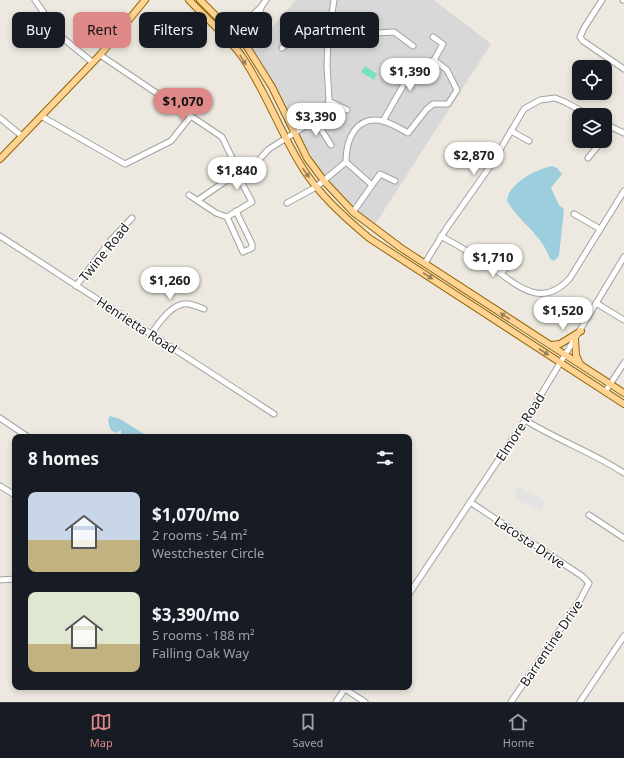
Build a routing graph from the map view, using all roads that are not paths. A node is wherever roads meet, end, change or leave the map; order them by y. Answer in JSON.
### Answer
{"nodes":[{"id":1,"x":35,"y":0,"type":"edge"},
{"id":2,"x":144,"y":0,"type":"edge"},
{"id":3,"x":200,"y":0,"type":"edge"},
{"id":4,"x":266,"y":0,"type":"edge"},
{"id":5,"x":334,"y":0,"type":"edge"},
{"id":6,"x":602,"y":0,"type":"edge"},
{"id":7,"x":191,"y":1,"type":"edge"},
{"id":8,"x":260,"y":12,"type":"edge"},
{"id":9,"x":331,"y":12,"type":"edge"},
{"id":10,"x":215,"y":13,"type":"edge"},
{"id":11,"x":215,"y":22,"type":"edge"},
{"id":12,"x":213,"y":24,"type":"joint"},
{"id":13,"x":379,"y":33,"type":"edge"},
{"id":14,"x":433,"y":37,"type":"dead end"},
{"id":15,"x":413,"y":46,"type":"dead end"},
{"id":16,"x":235,"y":48,"type":"edge"},
{"id":17,"x":248,"y":48,"type":"edge"},
{"id":18,"x":328,"y":48,"type":"edge"},
{"id":19,"x":100,"y":55,"type":"junction"},
{"id":20,"x":434,"y":60,"type":"junction"},
{"id":21,"x":92,"y":62,"type":"junction"},
{"id":22,"x":624,"y":69,"type":"edge"},
{"id":23,"x":329,"y":101,"type":"junction"},
{"id":24,"x":575,"y":108,"type":"edge"},
{"id":25,"x":347,"y":110,"type":"dead end"},
{"id":26,"x":41,"y":116,"type":"junction"},
{"id":27,"x":190,"y":116,"type":"junction"},
{"id":28,"x":0,"y":118,"type":"edge"},
{"id":29,"x":315,"y":120,"type":"junction"},
{"id":30,"x":383,"y":121,"type":"junction"},
{"id":31,"x":612,"y":128,"type":"edge"},
{"id":32,"x":511,"y":131,"type":"junction"},
{"id":33,"x":624,"y":133,"type":"edge"},
{"id":34,"x":22,"y":136,"type":"junction"},
{"id":35,"x":290,"y":136,"type":"junction"},
{"id":36,"x":529,"y":141,"type":"dead end"},
{"id":37,"x":331,"y":145,"type":"dead end"},
{"id":38,"x":596,"y":148,"type":"edge"},
{"id":39,"x":588,"y":158,"type":"dead end"},
{"id":40,"x":0,"y":159,"type":"edge"},
{"id":41,"x":346,"y":162,"type":"junction"},
{"id":42,"x":238,"y":173,"type":"junction"},
{"id":43,"x":395,"y":181,"type":"dead end"},
{"id":44,"x":320,"y":184,"type":"junction"},
{"id":45,"x":372,"y":185,"type":"junction"},
{"id":46,"x":624,"y":192,"type":"edge"},
{"id":47,"x":189,"y":195,"type":"dead end"},
{"id":48,"x":198,"y":200,"type":"junction"},
{"id":49,"x":287,"y":203,"type":"dead end"},
{"id":50,"x":236,"y":210,"type":"junction"},
{"id":51,"x":352,"y":212,"type":"junction"},
{"id":52,"x":574,"y":214,"type":"dead end"},
{"id":53,"x":227,"y":217,"type":"junction"},
{"id":54,"x":132,"y":218,"type":"dead end"},
{"id":55,"x":600,"y":229,"type":"junction"},
{"id":56,"x":374,"y":230,"type":"junction"},
{"id":57,"x":0,"y":236,"type":"edge"},
{"id":58,"x":441,"y":236,"type":"junction"},
{"id":59,"x":369,"y":238,"type":"junction"},
{"id":60,"x":518,"y":257,"type":"dead end"},
{"id":61,"x":624,"y":257,"type":"edge"},
{"id":62,"x":425,"y":263,"type":"junction"},
{"id":63,"x":501,"y":273,"type":"junction"},
{"id":64,"x":76,"y":286,"type":"junction"},
{"id":65,"x":483,"y":302,"type":"junction"},
{"id":66,"x":596,"y":303,"type":"junction"},
{"id":67,"x":204,"y":309,"type":"dead end"},
{"id":68,"x":478,"y":309,"type":"junction"},
{"id":69,"x":624,"y":320,"type":"edge"},
{"id":70,"x":581,"y":331,"type":"junction"},
{"id":71,"x":151,"y":334,"type":"junction"},
{"id":72,"x":575,"y":339,"type":"junction"},
{"id":73,"x":549,"y":345,"type":"junction"},
{"id":74,"x":565,"y":355,"type":"junction"},
{"id":75,"x":560,"y":363,"type":"junction"},
{"id":76,"x":624,"y":363,"type":"edge"},
{"id":77,"x":580,"y":365,"type":"junction"},
{"id":78,"x":610,"y":384,"type":"junction"},
{"id":79,"x":605,"y":392,"type":"junction"},
{"id":80,"x":624,"y":393,"type":"edge"},
{"id":81,"x":624,"y":404,"type":"edge"},
{"id":82,"x":274,"y":414,"type":"dead end"},
{"id":83,"x":0,"y":418,"type":"edge"},
{"id":84,"x":525,"y":420,"type":"junction"},
{"id":85,"x":24,"y":434,"type":"edge"},
{"id":86,"x":624,"y":473,"type":"edge"},
{"id":87,"x":0,"y":486,"type":"edge"},
{"id":88,"x":12,"y":493,"type":"edge"},
{"id":89,"x":470,"y":502,"type":"junction"},
{"id":90,"x":589,"y":515,"type":"dead end"},
{"id":91,"x":624,"y":538,"type":"edge"},
{"id":92,"x":12,"y":579,"type":"edge"},
{"id":93,"x":0,"y":580,"type":"edge"},
{"id":94,"x":588,"y":583,"type":"joint"},
{"id":95,"x":412,"y":589,"type":"edge"},
{"id":96,"x":624,"y":636,"type":"edge"},
{"id":97,"x":345,"y":690,"type":"edge"},
{"id":98,"x":349,"y":690,"type":"edge"},
{"id":99,"x":336,"y":702,"type":"edge"},
{"id":100,"x":365,"y":702,"type":"edge"},
{"id":101,"x":512,"y":702,"type":"edge"},
{"id":102,"x":580,"y":702,"type":"edge"}],
"edges":[{"from":1,"to":21,"type":"street"},
{"from":2,"to":19,"type":"main road"},
{"from":3,"to":10,"type":"main road"},
{"from":4,"to":8,"type":"street"},
{"from":5,"to":9,"type":"street"},
{"from":6,"to":22,"type":"street"},
{"from":7,"to":12,"type":"main road"},
{"from":11,"to":12,"type":"main road"},
{"from":13,"to":15,"type":"street"},
{"from":14,"to":20,"type":"street"},
{"from":16,"to":35,"type":"main road","one_way":true},
{"from":17,"to":35,"type":"main road"},
{"from":18,"to":23,"type":"street"},
{"from":19,"to":21,"type":"main road"},
{"from":19,"to":27,"type":"street"},
{"from":20,"to":30,"type":"street"},
{"from":20,"to":30,"type":"street"},
{"from":21,"to":26,"type":"main road"},
{"from":23,"to":25,"type":"street"},
{"from":23,"to":29,"type":"street"},
{"from":24,"to":32,"type":"street"},
{"from":26,"to":27,"type":"street"},
{"from":26,"to":34,"type":"main road"},
{"from":27,"to":42,"type":"street"},
{"from":28,"to":34,"type":"street"},
{"from":29,"to":35,"type":"street"},
{"from":29,"to":37,"type":"street"},
{"from":30,"to":41,"type":"street"},
{"from":31,"to":33,"type":"street"},
{"from":32,"to":36,"type":"street"},
{"from":32,"to":58,"type":"street"},
{"from":34,"to":40,"type":"main road"},
{"from":35,"to":42,"type":"street"},
{"from":35,"to":44,"type":"main road"},
{"from":35,"to":44,"type":"main road","one_way":true},
{"from":38,"to":39,"type":"street"},
{"from":41,"to":44,"type":"street"},
{"from":41,"to":45,"type":"street"},
{"from":42,"to":48,"type":"street"},
{"from":42,"to":50,"type":"street"},
{"from":43,"to":45,"type":"street"},
{"from":44,"to":49,"type":"street"},
{"from":44,"to":51,"type":"main road"},
{"from":44,"to":59,"type":"main road"},
{"from":45,"to":51,"type":"street"},
{"from":46,"to":55,"type":"street"},
{"from":47,"to":48,"type":"street"},
{"from":48,"to":53,"type":"street"},
{"from":50,"to":53,"type":"street"},
{"from":50,"to":53,"type":"street"},
{"from":51,"to":56,"type":"main road"},
{"from":52,"to":55,"type":"street"},
{"from":54,"to":64,"type":"street","name":"Twine Road"},
{"from":55,"to":63,"type":"street"},
{"from":56,"to":59,"type":"main road"},
{"from":56,"to":62,"type":"main road"},
{"from":57,"to":64,"type":"street","name":"Henrietta Road"},
{"from":58,"to":62,"type":"street"},
{"from":58,"to":63,"type":"street"},
{"from":59,"to":68,"type":"main road","one_way":true},
{"from":60,"to":63,"type":"street"},
{"from":61,"to":66,"type":"street","name":"Elmore Road"},
{"from":62,"to":65,"type":"main road"},
{"from":64,"to":71,"type":"street","name":"Henrietta Road"},
{"from":65,"to":68,"type":"main road"},
{"from":73,"to":65,"type":"main road","one_way":true},
{"from":66,"to":69,"type":"street"},
{"from":66,"to":70,"type":"street","name":"Elmore Road"},
{"from":67,"to":71,"type":"street"},
{"from":68,"to":75,"type":"main road","one_way":true},
{"from":70,"to":72,"type":"street","name":"Elmore Road"},
{"from":70,"to":73,"type":"main road"},
{"from":71,"to":82,"type":"street","name":"Henrietta Road"},
{"from":72,"to":74,"type":"street","name":"Elmore Road"},
{"from":72,"to":77,"type":"main road"},
{"from":73,"to":74,"type":"main road"},
{"from":74,"to":75,"type":"street","name":"Elmore Road"},
{"from":74,"to":77,"type":"main road"},
{"from":75,"to":79,"type":"main road"},
{"from":75,"to":84,"type":"street","name":"Elmore Road"},
{"from":76,"to":78,"type":"street"},
{"from":77,"to":78,"type":"main road"},
{"from":78,"to":79,"type":"street"},
{"from":78,"to":80,"type":"main road"},
{"from":79,"to":81,"type":"main road"},
{"from":83,"to":85,"type":"street"},
{"from":84,"to":86,"type":"street"},
{"from":84,"to":89,"type":"street","name":"Elmore Road"},
{"from":87,"to":88,"type":"street"},
{"from":89,"to":94,"type":"street","name":"Lacosta Drive"},
{"from":89,"to":95,"type":"street","name":"Elmore Road"},
{"from":90,"to":91,"type":"street"},
{"from":92,"to":93,"type":"street"},
{"from":94,"to":101,"type":"street","name":"Barrentine Drive"},
{"from":96,"to":102,"type":"street"},
{"from":97,"to":99,"type":"street"},
{"from":98,"to":100,"type":"street"}]}
